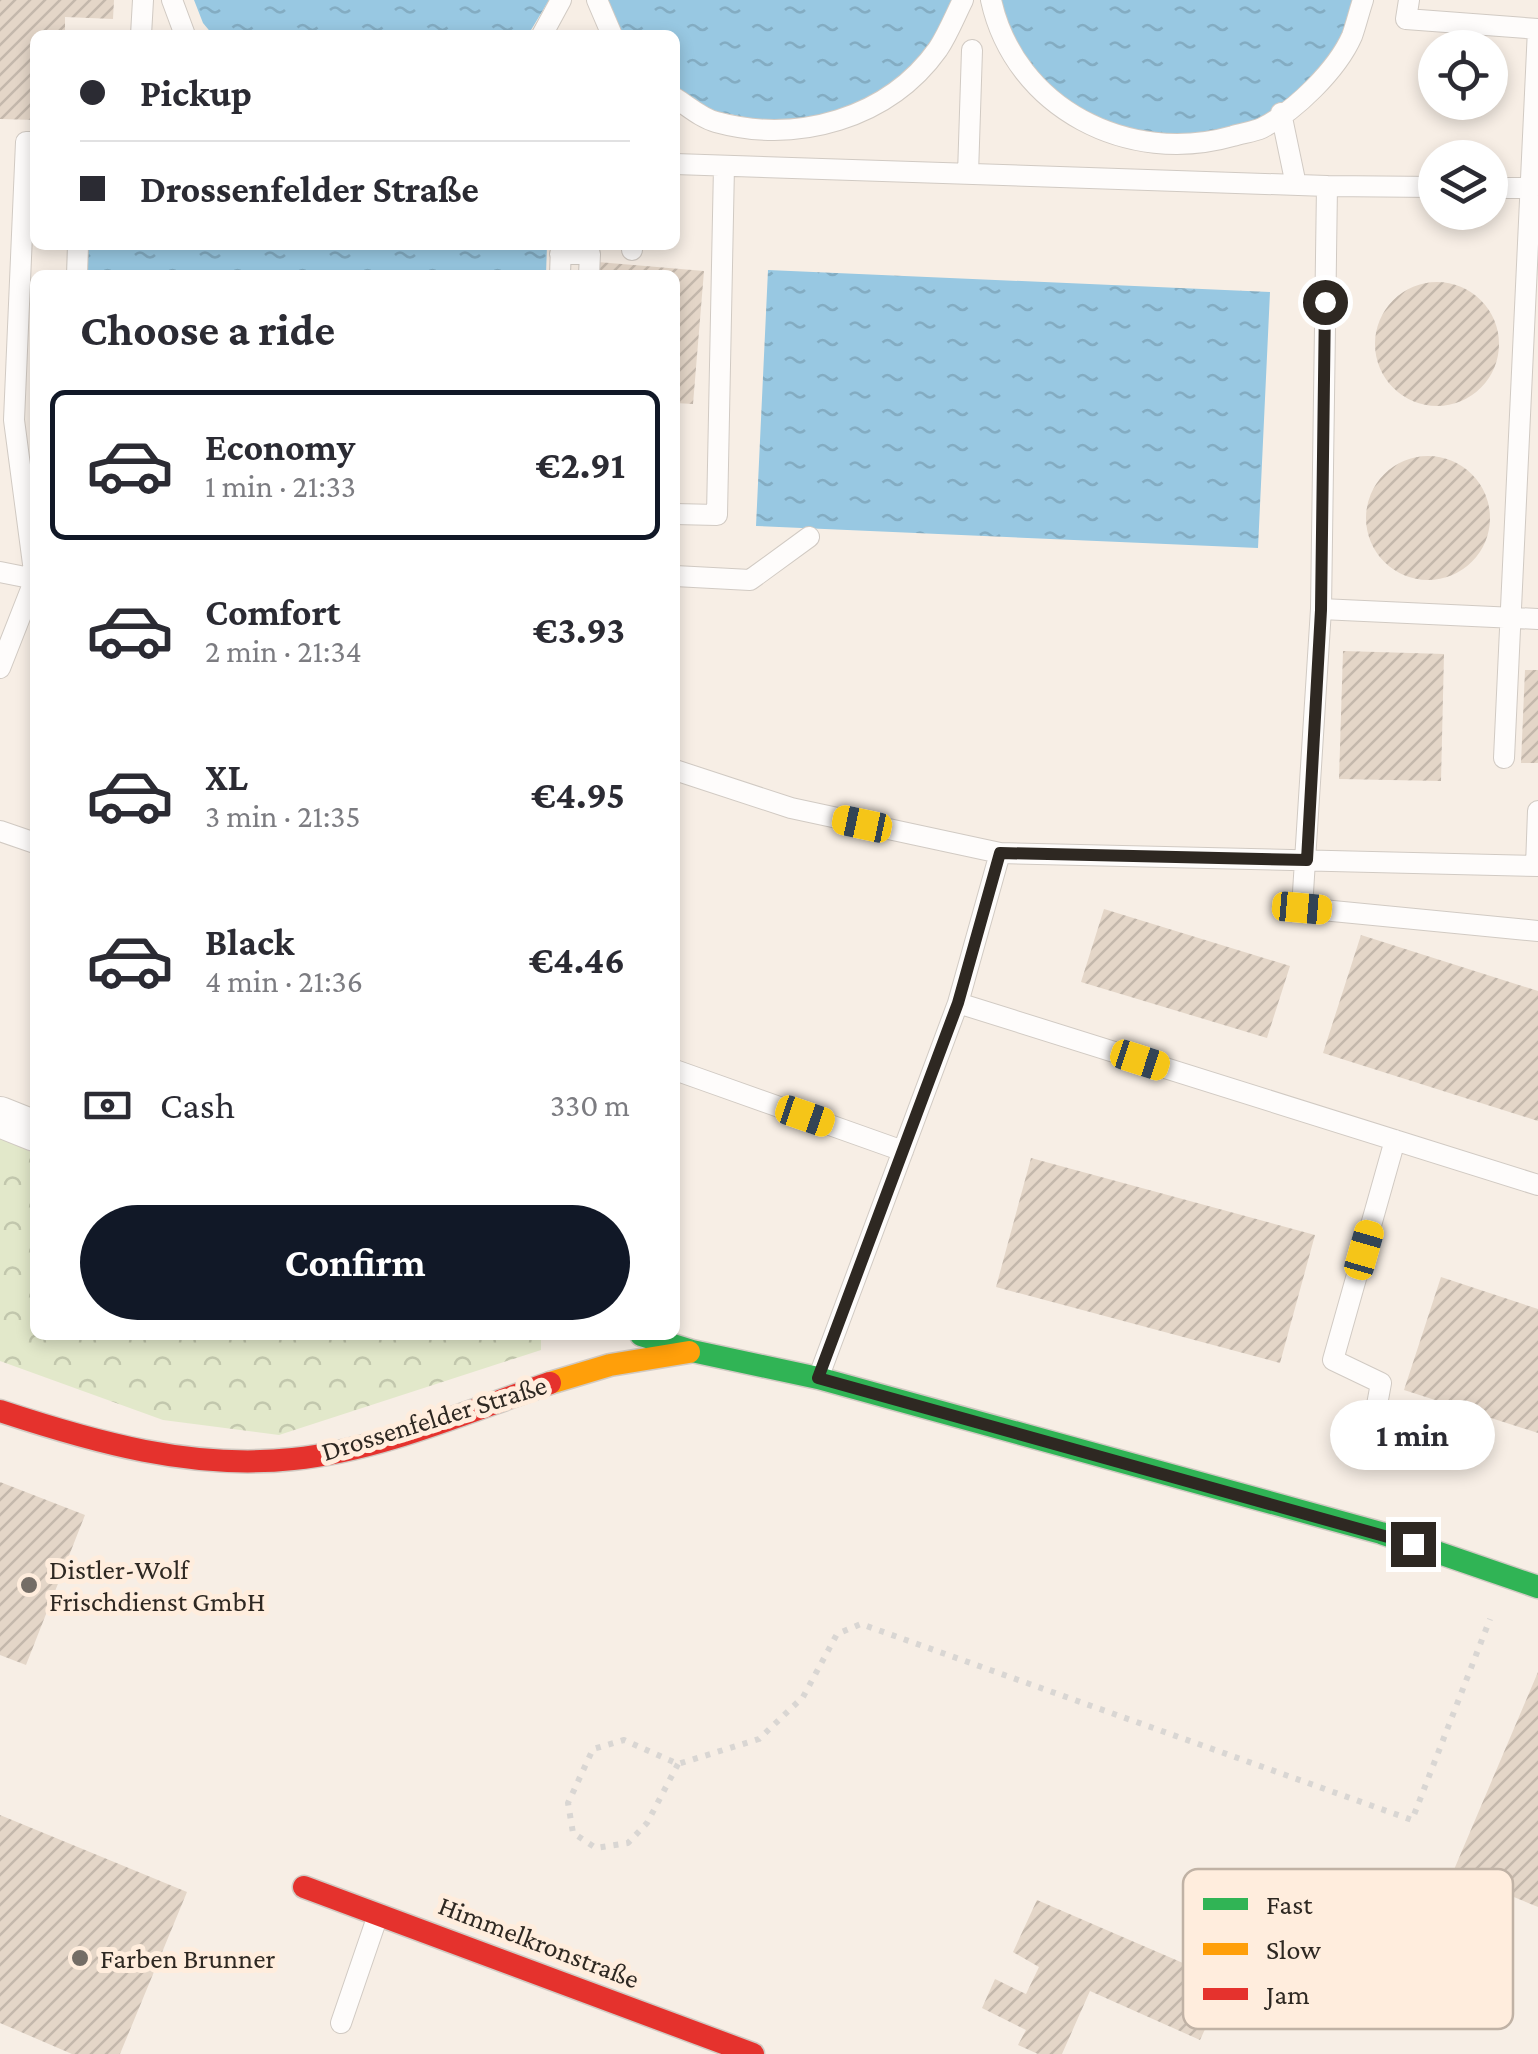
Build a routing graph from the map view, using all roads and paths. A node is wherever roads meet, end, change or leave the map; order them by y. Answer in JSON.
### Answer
{"nodes":[{"id":1,"x":143,"y":0,"type":"edge"},
{"id":2,"x":172,"y":0,"type":"edge"},
{"id":3,"x":561,"y":0,"type":"edge"},
{"id":4,"x":598,"y":0,"type":"edge"},
{"id":5,"x":963,"y":0,"type":"edge"},
{"id":6,"x":991,"y":0,"type":"edge"},
{"id":7,"x":1362,"y":0,"type":"edge"},
{"id":8,"x":1409,"y":0,"type":"edge"},
{"id":9,"x":142,"y":30,"type":"edge"},
{"id":10,"x":183,"y":30,"type":"edge"},
{"id":11,"x":545,"y":30,"type":"edge"},
{"id":12,"x":610,"y":30,"type":"edge"},
{"id":13,"x":938,"y":49,"type":"junction"},
{"id":14,"x":972,"y":50,"type":"junction"},
{"id":15,"x":1012,"y":51,"type":"junction"},
{"id":16,"x":680,"y":101,"type":"edge"},
{"id":17,"x":1281,"y":113,"type":"junction"},
{"id":18,"x":775,"y":132,"type":"junction"},
{"id":19,"x":30,"y":142,"type":"edge"},
{"id":20,"x":1138,"y":143,"type":"junction"},
{"id":21,"x":680,"y":164,"type":"edge"},
{"id":22,"x":724,"y":166,"type":"junction"},
{"id":23,"x":774,"y":168,"type":"junction"},
{"id":24,"x":968,"y":174,"type":"junction"},
{"id":25,"x":1136,"y":180,"type":"junction"},
{"id":26,"x":30,"y":181,"type":"edge"},
{"id":27,"x":1296,"y":186,"type":"junction"},
{"id":28,"x":1327,"y":186,"type":"junction"},
{"id":29,"x":1418,"y":187,"type":"edge"},
{"id":30,"x":1508,"y":188,"type":"edge"},
{"id":31,"x":1531,"y":188,"type":"junction"},
{"id":32,"x":560,"y":258,"type":"edge"},
{"id":33,"x":590,"y":270,"type":"edge"},
{"id":34,"x":27,"y":300,"type":"edge"},
{"id":35,"x":25,"y":420,"type":"edge"},
{"id":36,"x":1528,"y":426,"type":"edge"},
{"id":37,"x":30,"y":500,"type":"edge"},
{"id":38,"x":680,"y":514,"type":"edge"},
{"id":39,"x":809,"y":536,"type":"dead end"},
{"id":40,"x":0,"y":572,"type":"edge"},
{"id":41,"x":680,"y":576,"type":"edge"},
{"id":42,"x":30,"y":578,"type":"edge"},
{"id":43,"x":30,"y":592,"type":"edge"},
{"id":44,"x":1321,"y":610,"type":"junction"},
{"id":45,"x":1508,"y":617,"type":"junction"},
{"id":46,"x":1538,"y":619,"type":"edge"},
{"id":47,"x":0,"y":668,"type":"edge"},
{"id":48,"x":1504,"y":758,"type":"dead end"},
{"id":49,"x":680,"y":772,"type":"edge"},
{"id":50,"x":1538,"y":811,"type":"edge"},
{"id":51,"x":0,"y":831,"type":"edge"},
{"id":52,"x":30,"y":841,"type":"edge"},
{"id":53,"x":1000,"y":853,"type":"junction"},
{"id":54,"x":1307,"y":860,"type":"junction"},
{"id":55,"x":1537,"y":866,"type":"edge"},
{"id":56,"x":1538,"y":931,"type":"edge"},
{"id":57,"x":958,"y":1003,"type":"junction"},
{"id":58,"x":680,"y":1072,"type":"edge"},
{"id":59,"x":0,"y":1117,"type":"edge"},
{"id":60,"x":30,"y":1129,"type":"edge"},
{"id":61,"x":1395,"y":1140,"type":"junction"},
{"id":62,"x":903,"y":1151,"type":"junction"},
{"id":63,"x":1538,"y":1185,"type":"edge"},
{"id":64,"x":657,"y":1340,"type":"edge"},
{"id":65,"x":692,"y":1351,"type":"junction"},
{"id":66,"x":818,"y":1378,"type":"junction"},
{"id":67,"x":0,"y":1412,"type":"edge"},
{"id":68,"x":1370,"y":1443,"type":"dead end"},
{"id":69,"x":1507,"y":1576,"type":"junction"},
{"id":70,"x":1538,"y":1587,"type":"edge"},
{"id":71,"x":678,"y":1764,"type":"junction"},
{"id":72,"x":304,"y":1887,"type":"dead end"},
{"id":73,"x":378,"y":1913,"type":"junction"},
{"id":74,"x":341,"y":2023,"type":"dead end"},
{"id":75,"x":753,"y":2054,"type":"edge"}],
"edges":[{"from":1,"to":9,"type":"lane"},
{"from":2,"to":10,"type":"lane"},
{"from":3,"to":11,"type":"lane"},
{"from":4,"to":12,"type":"lane"},
{"from":5,"to":13,"type":"lane"},
{"from":6,"to":15,"type":"lane"},
{"from":7,"to":17,"type":"lane"},
{"from":8,"to":31,"type":"lane"},
{"from":13,"to":14,"type":"lane"},
{"from":13,"to":18,"type":"lane"},
{"from":14,"to":15,"type":"lane"},
{"from":14,"to":24,"type":"lane"},
{"from":15,"to":20,"type":"lane"},
{"from":16,"to":18,"type":"lane"},
{"from":17,"to":20,"type":"lane"},
{"from":17,"to":27,"type":"lane"},
{"from":18,"to":23,"type":"lane"},
{"from":19,"to":26,"type":"lane"},
{"from":20,"to":25,"type":"lane"},
{"from":21,"to":22,"type":"lane"},
{"from":22,"to":23,"type":"lane"},
{"from":22,"to":38,"type":"lane"},
{"from":23,"to":24,"type":"lane"},
{"from":24,"to":25,"type":"lane"},
{"from":25,"to":27,"type":"lane"},
{"from":26,"to":34,"type":"lane"},
{"from":27,"to":28,"type":"lane"},
{"from":28,"to":29,"type":"lane"},
{"from":28,"to":44,"type":"lane"},
{"from":30,"to":31,"type":"lane"},
{"from":31,"to":36,"type":"lane"},
{"from":32,"to":33,"type":"lane"},
{"from":34,"to":35,"type":"lane"},
{"from":35,"to":37,"type":"lane"},
{"from":36,"to":45,"type":"lane"},
{"from":39,"to":41,"type":"lane"},
{"from":40,"to":42,"type":"lane"},
{"from":43,"to":47,"type":"lane"},
{"from":44,"to":45,"type":"lane"},
{"from":44,"to":54,"type":"lane"},
{"from":45,"to":46,"type":"lane"},
{"from":45,"to":48,"type":"lane"},
{"from":49,"to":53,"type":"lane"},
{"from":50,"to":55,"type":"lane"},
{"from":51,"to":52,"type":"lane"},
{"from":53,"to":54,"type":"lane"},
{"from":53,"to":57,"type":"lane"},
{"from":54,"to":55,"type":"lane"},
{"from":54,"to":56,"type":"lane"},
{"from":57,"to":61,"type":"lane"},
{"from":57,"to":62,"type":"lane"},
{"from":58,"to":62,"type":"lane"},
{"from":59,"to":60,"type":"street"},
{"from":61,"to":63,"type":"lane"},
{"from":61,"to":68,"type":"lane"},
{"from":62,"to":66,"type":"lane"},
{"from":64,"to":65,"type":"street","name":"Drossenfelder Straße"},
{"from":65,"to":66,"type":"street","name":"Drossenfelder Straße"},
{"from":65,"to":67,"type":"street","name":"Drossenfelder Straße"},
{"from":66,"to":69,"type":"street","name":"Drossenfelder Straße"},
{"from":69,"to":70,"type":"street","name":"Drossenfelder Straße"},
{"from":69,"to":71,"type":"path"},
{"from":71,"to":71,"type":"path"},
{"from":72,"to":73,"type":"street","name":"Himmelkronstraße"},
{"from":73,"to":74,"type":"lane"},
{"from":73,"to":75,"type":"street","name":"Himmelkronstraße"}]}
